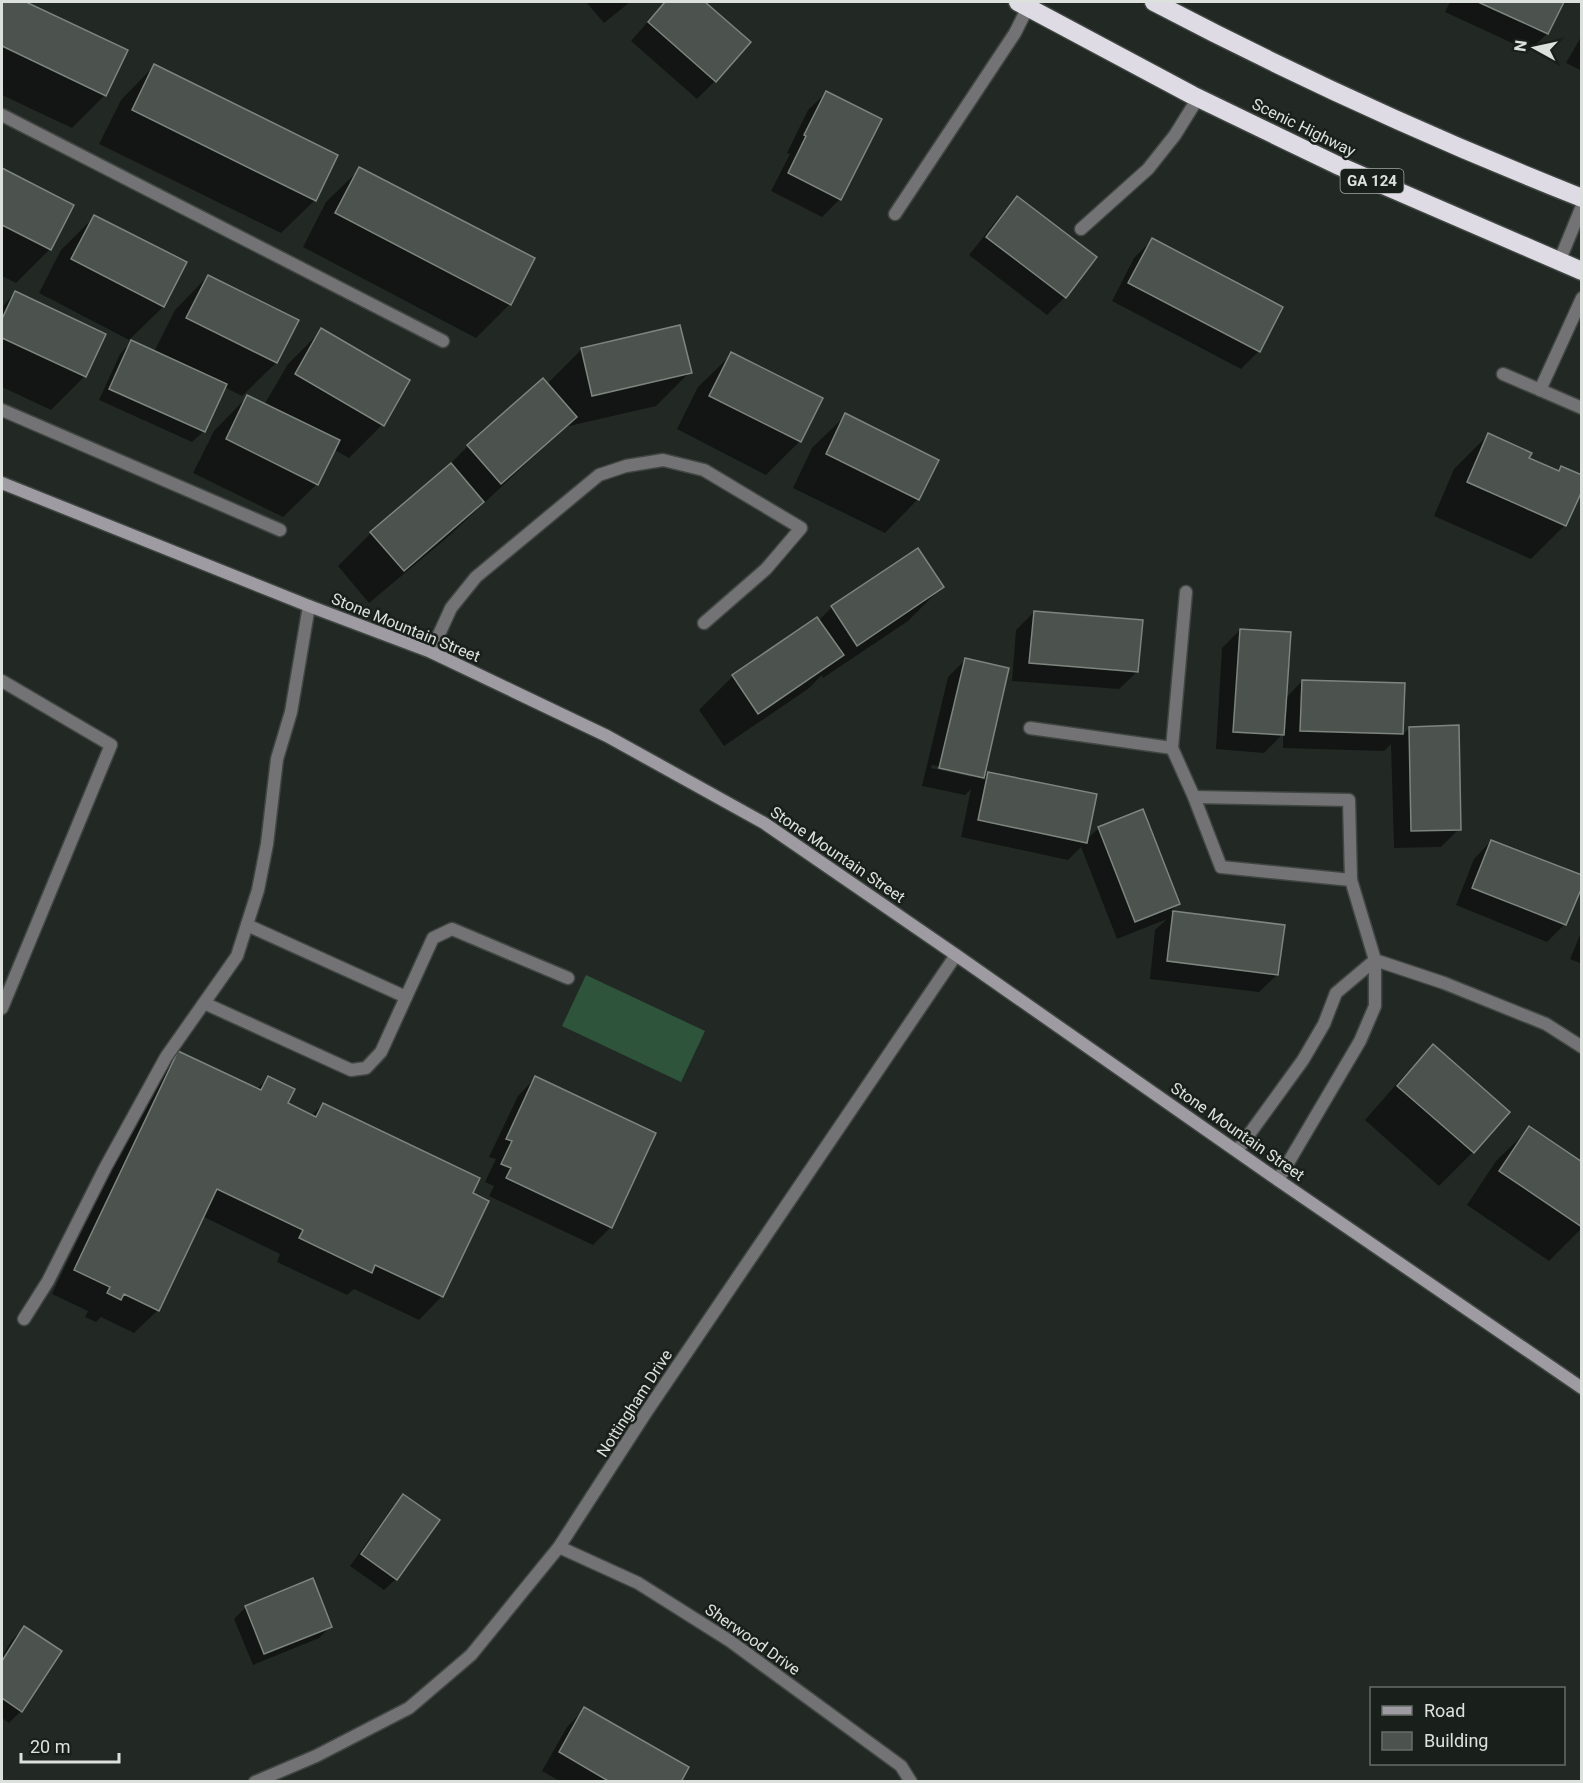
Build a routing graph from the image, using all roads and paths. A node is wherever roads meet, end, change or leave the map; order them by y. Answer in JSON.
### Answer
{"nodes":[{"id":1,"x":1154,"y":2,"type":"edge"},
{"id":2,"x":1023,"y":4,"type":"edge"},
{"id":3,"x":1198,"y":98,"type":"junction"},
{"id":4,"x":2,"y":115,"type":"edge"},
{"id":5,"x":1581,"y":198,"type":"edge"},
{"id":6,"x":1581,"y":206,"type":"edge"},
{"id":7,"x":895,"y":214,"type":"dead end"},
{"id":8,"x":1081,"y":229,"type":"dead end"},
{"id":9,"x":1559,"y":262,"type":"junction"},
{"id":10,"x":1581,"y":271,"type":"edge"},
{"id":11,"x":1581,"y":298,"type":"edge"},
{"id":12,"x":443,"y":341,"type":"dead end"},
{"id":13,"x":1503,"y":374,"type":"dead end"},
{"id":14,"x":1540,"y":390,"type":"junction"},
{"id":15,"x":1581,"y":408,"type":"edge"},
{"id":16,"x":2,"y":410,"type":"edge"},
{"id":17,"x":2,"y":483,"type":"edge"},
{"id":18,"x":280,"y":530,"type":"dead end"},
{"id":19,"x":1186,"y":592,"type":"dead end"},
{"id":20,"x":309,"y":606,"type":"junction"},
{"id":21,"x":704,"y":622,"type":"dead end"},
{"id":22,"x":431,"y":652,"type":"junction"},
{"id":23,"x":2,"y":681,"type":"edge"},
{"id":24,"x":1030,"y":728,"type":"dead end"},
{"id":25,"x":1172,"y":748,"type":"junction"},
{"id":26,"x":1194,"y":797,"type":"junction"},
{"id":27,"x":1351,"y":880,"type":"junction"},
{"id":28,"x":247,"y":925,"type":"junction"},
{"id":29,"x":956,"y":955,"type":"junction"},
{"id":30,"x":1375,"y":960,"type":"junction"},
{"id":31,"x":568,"y":978,"type":"dead end"},
{"id":32,"x":406,"y":997,"type":"junction"},
{"id":33,"x":204,"y":1003,"type":"junction"},
{"id":34,"x":2,"y":1008,"type":"edge"},
{"id":35,"x":1581,"y":1047,"type":"edge"},
{"id":36,"x":1237,"y":1151,"type":"junction"},
{"id":37,"x":1278,"y":1180,"type":"junction"},
{"id":38,"x":24,"y":1319,"type":"dead end"},
{"id":39,"x":1581,"y":1388,"type":"edge"},
{"id":40,"x":559,"y":1547,"type":"junction"},
{"id":41,"x":255,"y":1782,"type":"edge"},
{"id":42,"x":911,"y":1782,"type":"edge"}],
"edges":[{"from":1,"to":5,"type":"highway"},
{"from":2,"to":3,"type":"highway","name":"Scenic Highway","number":"GA 124"},
{"from":2,"to":7,"type":"street"},
{"from":3,"to":8,"type":"street"},
{"from":3,"to":9,"type":"highway","name":"Scenic Highway","number":"GA 124"},
{"from":4,"to":12,"type":"street"},
{"from":6,"to":9,"type":"street"},
{"from":9,"to":10,"type":"highway","name":"Scenic Highway","number":"GA 124"},
{"from":11,"to":14,"type":"street"},
{"from":13,"to":14,"type":"street"},
{"from":14,"to":15,"type":"street"},
{"from":16,"to":18,"type":"street"},
{"from":17,"to":20,"type":"main road","name":"Stone Mountain Street"},
{"from":19,"to":25,"type":"street"},
{"from":20,"to":22,"type":"main road","name":"Stone Mountain Street"},
{"from":20,"to":28,"type":"street"},
{"from":21,"to":22,"type":"street"},
{"from":22,"to":29,"type":"main road","name":"Stone Mountain Street"},
{"from":23,"to":34,"type":"street"},
{"from":24,"to":25,"type":"street"},
{"from":25,"to":26,"type":"street"},
{"from":26,"to":27,"type":"street"},
{"from":26,"to":27,"type":"street"},
{"from":27,"to":30,"type":"street"},
{"from":28,"to":32,"type":"street"},
{"from":28,"to":33,"type":"street"},
{"from":29,"to":36,"type":"main road","name":"Stone Mountain Street"},
{"from":29,"to":40,"type":"street","name":"Nottingham Drive"},
{"from":30,"to":35,"type":"street"},
{"from":30,"to":36,"type":"street"},
{"from":30,"to":37,"type":"street"},
{"from":31,"to":32,"type":"street"},
{"from":32,"to":33,"type":"street"},
{"from":33,"to":38,"type":"street"},
{"from":36,"to":37,"type":"main road","name":"Stone Mountain Street"},
{"from":37,"to":39,"type":"main road","name":"Stone Mountain Street"},
{"from":40,"to":41,"type":"street","name":"Nottingham Drive"},
{"from":40,"to":42,"type":"street","name":"Sherwood Drive"}]}
